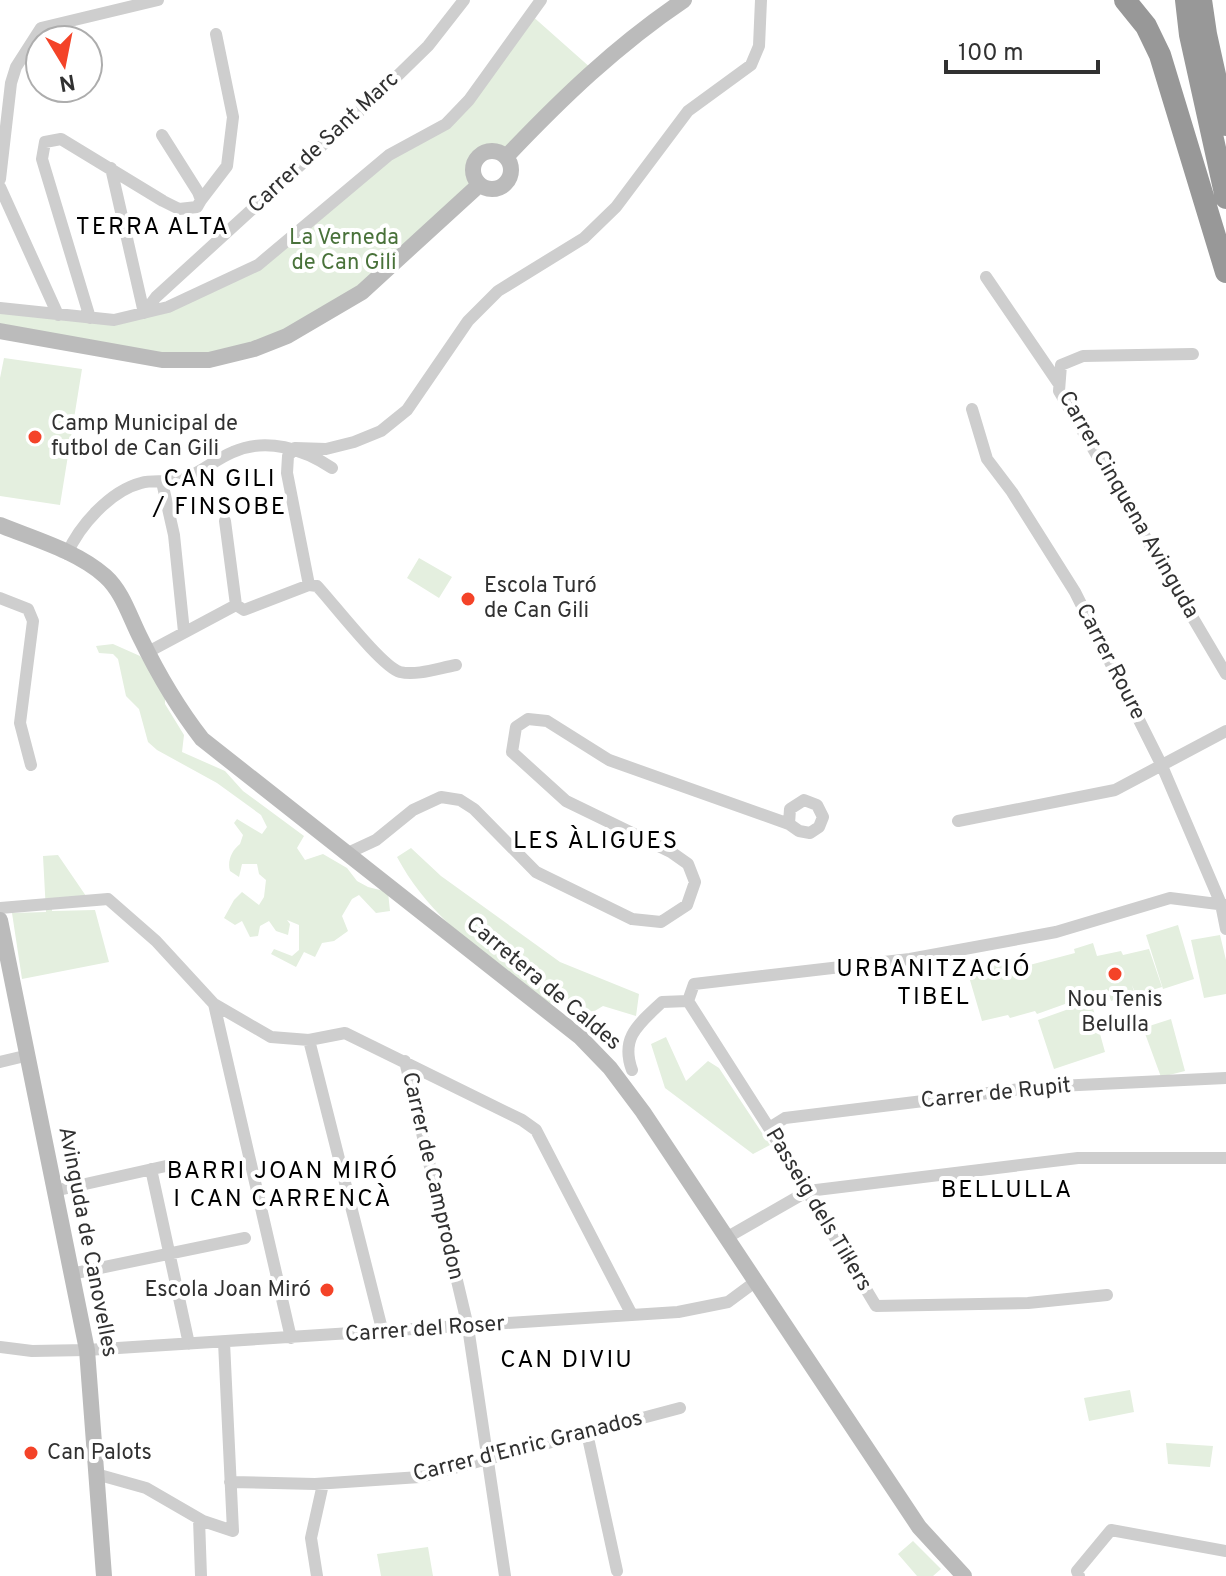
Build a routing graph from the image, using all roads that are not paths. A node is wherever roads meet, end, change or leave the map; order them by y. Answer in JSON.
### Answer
{"nodes":[{"id":1,"x":158,"y":0,"type":"edge"},
{"id":2,"x":464,"y":0,"type":"edge"},
{"id":3,"x":541,"y":0,"type":"edge"},
{"id":4,"x":684,"y":0,"type":"edge"},
{"id":5,"x":750,"y":0,"type":"edge"},
{"id":6,"x":761,"y":0,"type":"edge"},
{"id":7,"x":1125,"y":0,"type":"edge"},
{"id":8,"x":1186,"y":0,"type":"edge"},
{"id":9,"x":1201,"y":0,"type":"edge"},
{"id":10,"x":760,"y":18,"type":"junction"},
{"id":11,"x":216,"y":34,"type":"dead end"},
{"id":12,"x":1226,"y":125,"type":"edge"},
{"id":13,"x":162,"y":135,"type":"dead end"},
{"id":14,"x":506,"y":157,"type":"junction"},
{"id":15,"x":111,"y":168,"type":"junction"},
{"id":16,"x":0,"y":179,"type":"edge"},
{"id":17,"x":479,"y":185,"type":"junction"},
{"id":18,"x":0,"y":187,"type":"edge"},
{"id":19,"x":1226,"y":198,"type":"edge"},
{"id":20,"x":201,"y":200,"type":"junction"},
{"id":21,"x":1226,"y":272,"type":"edge"},
{"id":22,"x":986,"y":277,"type":"dead end"},
{"id":23,"x":0,"y":308,"type":"edge"},
{"id":24,"x":144,"y":313,"type":"junction"},
{"id":25,"x":58,"y":315,"type":"junction"},
{"id":26,"x":90,"y":318,"type":"junction"},
{"id":27,"x":0,"y":331,"type":"edge"},
{"id":28,"x":1193,"y":354,"type":"dead end"},
{"id":29,"x":1059,"y":384,"type":"junction"},
{"id":30,"x":972,"y":409,"type":"dead end"},
{"id":31,"x":259,"y":445,"type":"junction"},
{"id":32,"x":295,"y":448,"type":"junction"},
{"id":33,"x":326,"y":449,"type":"junction"},
{"id":34,"x":287,"y":473,"type":"junction"},
{"id":35,"x":162,"y":482,"type":"junction"},
{"id":36,"x":225,"y":521,"type":"dead end"},
{"id":37,"x":0,"y":525,"type":"edge"},
{"id":38,"x":67,"y":554,"type":"junction"},
{"id":39,"x":313,"y":585,"type":"junction"},
{"id":40,"x":0,"y":598,"type":"edge"},
{"id":41,"x":236,"y":605,"type":"junction"},
{"id":42,"x":184,"y":632,"type":"junction"},
{"id":43,"x":148,"y":652,"type":"junction"},
{"id":44,"x":456,"y":665,"type":"dead end"},
{"id":45,"x":1226,"y":674,"type":"edge"},
{"id":46,"x":1226,"y":731,"type":"edge"},
{"id":47,"x":31,"y":765,"type":"dead end"},
{"id":48,"x":1162,"y":766,"type":"junction"},
{"id":49,"x":958,"y":821,"type":"dead end"},
{"id":50,"x":789,"y":824,"type":"dead end"},
{"id":51,"x":348,"y":853,"type":"junction"},
{"id":52,"x":1223,"y":905,"type":"edge"},
{"id":53,"x":0,"y":908,"type":"edge"},
{"id":54,"x":0,"y":920,"type":"edge"},
{"id":55,"x":1226,"y":929,"type":"edge"},
{"id":56,"x":688,"y":1001,"type":"junction"},
{"id":57,"x":214,"y":1004,"type":"junction"},
{"id":58,"x":309,"y":1040,"type":"junction"},
{"id":59,"x":29,"y":1055,"type":"junction"},
{"id":60,"x":405,"y":1061,"type":"junction"},
{"id":61,"x":0,"y":1062,"type":"edge"},
{"id":62,"x":632,"y":1070,"type":"dead end"},
{"id":63,"x":1226,"y":1078,"type":"edge"},
{"id":64,"x":769,"y":1128,"type":"junction"},
{"id":65,"x":1226,"y":1158,"type":"edge"},
{"id":66,"x":175,"y":1164,"type":"dead end"},
{"id":67,"x":151,"y":1169,"type":"junction"},
{"id":68,"x":54,"y":1191,"type":"junction"},
{"id":69,"x":808,"y":1191,"type":"junction"},
{"id":70,"x":245,"y":1238,"type":"dead end"},
{"id":71,"x":726,"y":1238,"type":"junction"},
{"id":72,"x":170,"y":1253,"type":"junction"},
{"id":73,"x":71,"y":1274,"type":"junction"},
{"id":74,"x":755,"y":1282,"type":"junction"},
{"id":75,"x":1107,"y":1295,"type":"dead end"},
{"id":76,"x":632,"y":1315,"type":"junction"},
{"id":77,"x":468,"y":1327,"type":"junction"},
{"id":78,"x":383,"y":1333,"type":"junction"},
{"id":79,"x":291,"y":1338,"type":"junction"},
{"id":80,"x":224,"y":1342,"type":"junction"},
{"id":81,"x":189,"y":1344,"type":"junction"},
{"id":82,"x":0,"y":1347,"type":"edge"},
{"id":83,"x":87,"y":1350,"type":"junction"},
{"id":84,"x":680,"y":1408,"type":"dead end"},
{"id":85,"x":587,"y":1433,"type":"junction"},
{"id":86,"x":488,"y":1460,"type":"junction"},
{"id":87,"x":96,"y":1474,"type":"junction"},
{"id":88,"x":230,"y":1482,"type":"junction"},
{"id":89,"x":323,"y":1484,"type":"junction"},
{"id":90,"x":199,"y":1519,"type":"junction"},
{"id":91,"x":1226,"y":1551,"type":"edge"},
{"id":92,"x":617,"y":1571,"type":"dead end"},
{"id":93,"x":104,"y":1576,"type":"edge"},
{"id":94,"x":201,"y":1576,"type":"edge"},
{"id":95,"x":317,"y":1576,"type":"edge"},
{"id":96,"x":505,"y":1576,"type":"edge"},
{"id":97,"x":964,"y":1576,"type":"edge"},
{"id":98,"x":1079,"y":1576,"type":"edge"}],
"edges":[{"from":1,"to":16,"type":"street"},
{"from":2,"to":24,"type":"street","name":"Carrer de Sant Marc"},
{"from":3,"to":24,"type":"street"},
{"from":4,"to":14,"type":"street"},
{"from":5,"to":10,"type":"street"},
{"from":6,"to":10,"type":"street"},
{"from":7,"to":21,"type":"highway"},
{"from":8,"to":19,"type":"highway"},
{"from":9,"to":12,"type":"highway"},
{"from":10,"to":33,"type":"street"},
{"from":11,"to":20,"type":"street"},
{"from":13,"to":20,"type":"street"},
{"from":14,"to":17,"type":"street"},
{"from":14,"to":17,"type":"street"},
{"from":15,"to":20,"type":"street"},
{"from":15,"to":24,"type":"street"},
{"from":15,"to":26,"type":"street"},
{"from":17,"to":27,"type":"street"},
{"from":18,"to":25,"type":"street"},
{"from":22,"to":29,"type":"street"},
{"from":23,"to":25,"type":"street"},
{"from":24,"to":26,"type":"street"},
{"from":25,"to":26,"type":"street"},
{"from":28,"to":29,"type":"street","name":"Carrer Cinquena Avinguda"},
{"from":29,"to":45,"type":"street","name":"Carrer Cinquena Avinguda"},
{"from":30,"to":48,"type":"street","name":"Carrer Roure"},
{"from":31,"to":32,"type":"street"},
{"from":31,"to":34,"type":"street"},
{"from":31,"to":35,"type":"street"},
{"from":32,"to":33,"type":"street"},
{"from":32,"to":33,"type":"street"},
{"from":32,"to":34,"type":"street"},
{"from":34,"to":39,"type":"street"},
{"from":35,"to":38,"type":"street"},
{"from":35,"to":42,"type":"street"},
{"from":36,"to":41,"type":"street"},
{"from":37,"to":38,"type":"street","name":"Carretera de Caldes"},
{"from":38,"to":43,"type":"street","name":"Carretera de Caldes"},
{"from":39,"to":41,"type":"street"},
{"from":39,"to":44,"type":"street"},
{"from":40,"to":47,"type":"street"},
{"from":41,"to":42,"type":"street"},
{"from":42,"to":43,"type":"street"},
{"from":43,"to":51,"type":"street","name":"Carretera de Caldes"},
{"from":46,"to":48,"type":"street"},
{"from":48,"to":49,"type":"street"},
{"from":48,"to":52,"type":"street","name":"Carrer Roure"},
{"from":50,"to":51,"type":"street"},
{"from":51,"to":71,"type":"street","name":"Carretera de Caldes"},
{"from":52,"to":55,"type":"street","name":"Carrer Roure"},
{"from":52,"to":56,"type":"street"},
{"from":53,"to":57,"type":"street"},
{"from":54,"to":59,"type":"street","name":"Avinguda de Canovelles"},
{"from":56,"to":62,"type":"street"},
{"from":56,"to":64,"type":"street","name":"Passeig dels Til·lers"},
{"from":57,"to":58,"type":"street"},
{"from":57,"to":79,"type":"street"},
{"from":58,"to":60,"type":"street"},
{"from":58,"to":78,"type":"street"},
{"from":59,"to":61,"type":"street"},
{"from":59,"to":68,"type":"street","name":"Avinguda de Canovelles"},
{"from":60,"to":76,"type":"street"},
{"from":60,"to":77,"type":"street","name":"Carrer de Camprodon"},
{"from":63,"to":64,"type":"street","name":"Carrer de Rupit"},
{"from":64,"to":69,"type":"street","name":"Passeig dels Til·lers"},
{"from":65,"to":69,"type":"street"},
{"from":66,"to":67,"type":"street"},
{"from":67,"to":68,"type":"street"},
{"from":67,"to":72,"type":"street"},
{"from":68,"to":73,"type":"street","name":"Avinguda de Canovelles"},
{"from":69,"to":71,"type":"street"},
{"from":69,"to":75,"type":"street","name":"Passeig dels Til·lers"},
{"from":70,"to":72,"type":"street"},
{"from":71,"to":74,"type":"street","name":"Carretera de Caldes"},
{"from":72,"to":73,"type":"street"},
{"from":72,"to":81,"type":"street"},
{"from":73,"to":83,"type":"street","name":"Avinguda de Canovelles"},
{"from":74,"to":76,"type":"street","name":"Carrer del Roser"},
{"from":74,"to":97,"type":"street","name":"Carretera de Caldes"},
{"from":76,"to":77,"type":"street","name":"Carrer del Roser"},
{"from":77,"to":78,"type":"street","name":"Carrer del Roser"},
{"from":77,"to":86,"type":"street","name":"Carrer de Camprodon"},
{"from":78,"to":79,"type":"street","name":"Carrer del Roser"},
{"from":79,"to":80,"type":"street","name":"Carrer del Roser"},
{"from":80,"to":81,"type":"street","name":"Carrer del Roser"},
{"from":80,"to":88,"type":"street"},
{"from":81,"to":83,"type":"street","name":"Carrer del Roser"},
{"from":82,"to":83,"type":"street","name":"Carrer del Roser"},
{"from":83,"to":87,"type":"street","name":"Avinguda de Canovelles"},
{"from":84,"to":85,"type":"street","name":"Carrer d'Enric Granados"},
{"from":85,"to":86,"type":"street","name":"Carrer d'Enric Granados"},
{"from":85,"to":92,"type":"street"},
{"from":86,"to":89,"type":"street","name":"Carrer d'Enric Granados"},
{"from":86,"to":96,"type":"street","name":"Carrer de Camprodon"},
{"from":87,"to":90,"type":"street"},
{"from":87,"to":93,"type":"street","name":"Avinguda de Canovelles"},
{"from":88,"to":89,"type":"street","name":"Carrer d'Enric Granados"},
{"from":88,"to":90,"type":"street"},
{"from":89,"to":95,"type":"street"},
{"from":90,"to":94,"type":"street"},
{"from":91,"to":98,"type":"street"}]}
